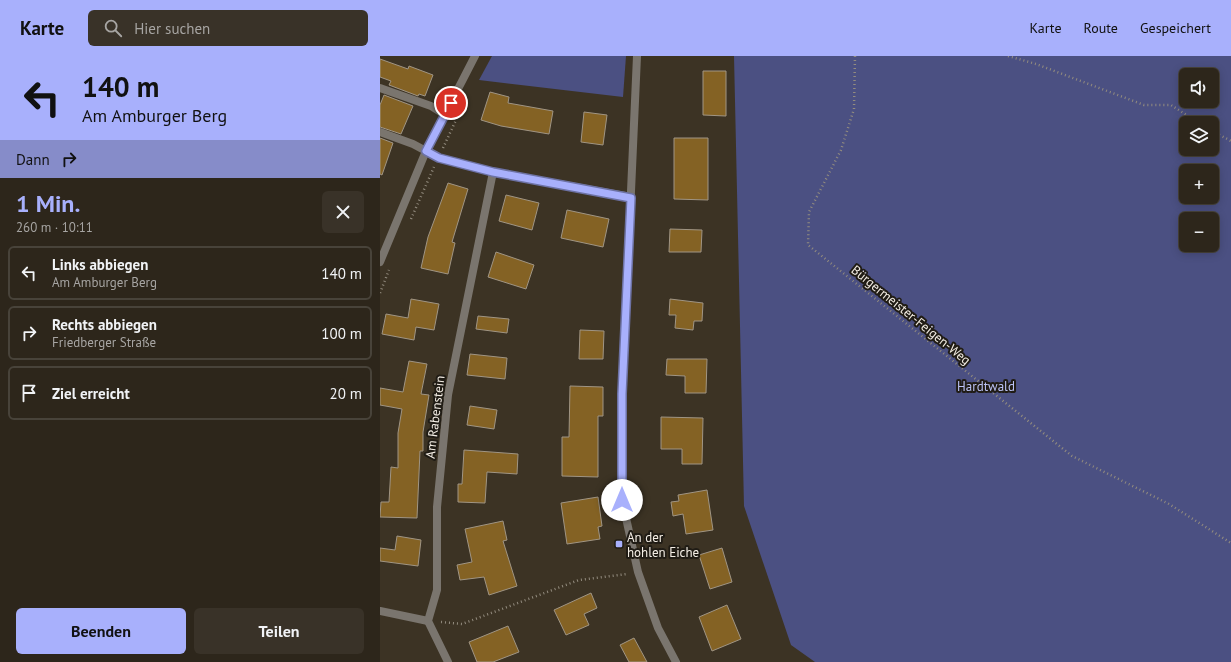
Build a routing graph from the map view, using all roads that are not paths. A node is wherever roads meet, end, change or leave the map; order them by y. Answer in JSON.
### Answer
{"nodes":[{"id":1,"x":475,"y":56,"type":"edge"},
{"id":2,"x":637,"y":56,"type":"edge"},
{"id":3,"x":380,"y":88,"type":"edge"},
{"id":4,"x":445,"y":115,"type":"junction"},
{"id":5,"x":380,"y":132,"type":"edge"},
{"id":6,"x":426,"y":151,"type":"junction"},
{"id":7,"x":493,"y":172,"type":"junction"},
{"id":8,"x":631,"y":198,"type":"junction"},
{"id":9,"x":380,"y":262,"type":"edge"},
{"id":10,"x":380,"y":611,"type":"edge"},
{"id":11,"x":428,"y":621,"type":"junction"},
{"id":12,"x":448,"y":662,"type":"edge"},
{"id":13,"x":676,"y":662,"type":"edge"}],
"edges":[{"from":1,"to":4,"type":"street"},
{"from":2,"to":8,"type":"street"},
{"from":3,"to":4,"type":"street"},
{"from":4,"to":6,"type":"street"},
{"from":5,"to":6,"type":"street"},
{"from":6,"to":7,"type":"street"},
{"from":6,"to":9,"type":"street"},
{"from":7,"to":8,"type":"street"},
{"from":7,"to":11,"type":"street","name":"Am Rabenstein"},
{"from":8,"to":13,"type":"street"},
{"from":10,"to":11,"type":"street"},
{"from":11,"to":12,"type":"street"}]}
